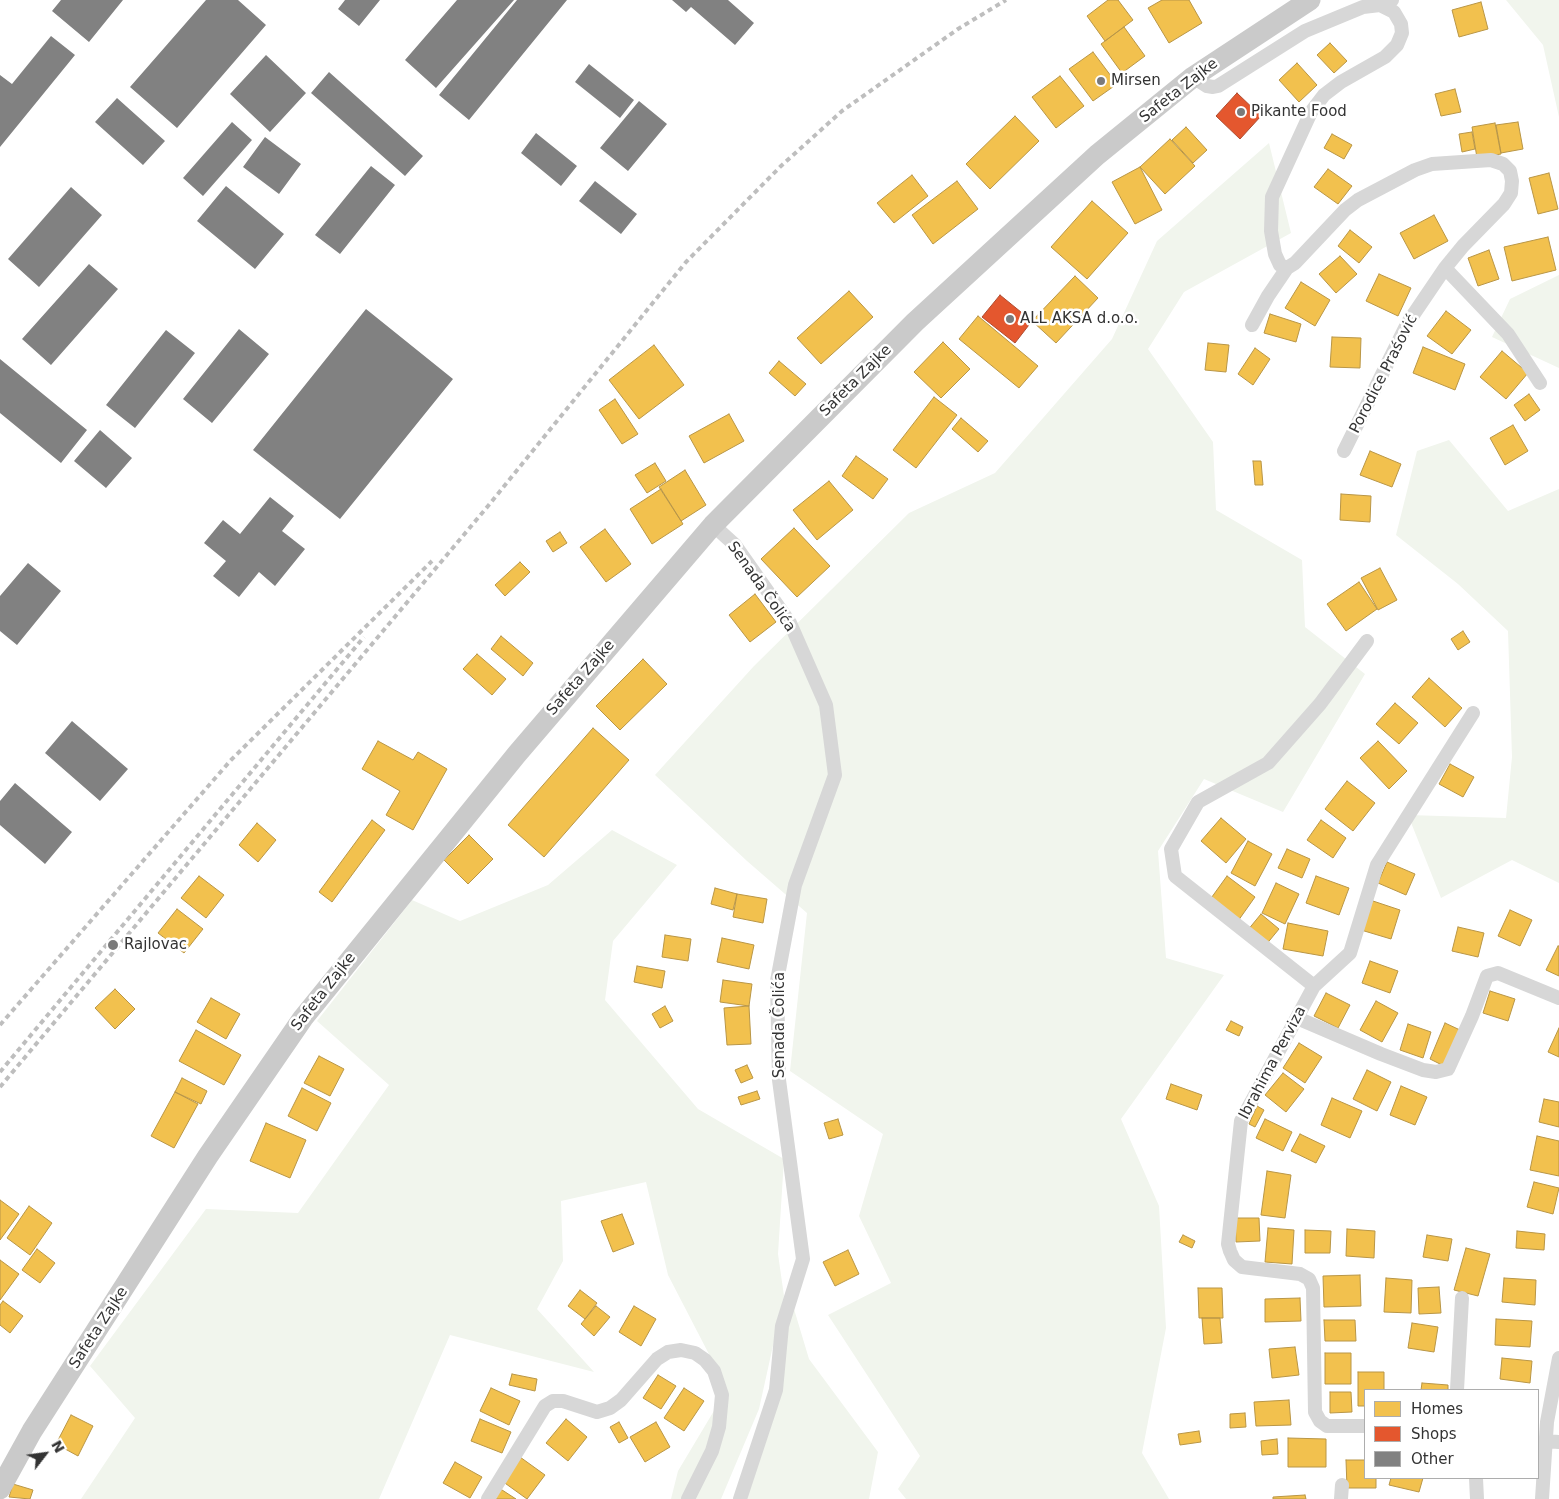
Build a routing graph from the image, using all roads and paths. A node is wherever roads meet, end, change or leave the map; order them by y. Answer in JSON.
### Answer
{"nodes":[{"id":1,"x":1310,"y":0,"type":"edge"},
{"id":2,"x":1386,"y":2,"type":"edge"},
{"id":3,"x":1193,"y":76,"type":"junction"},
{"id":4,"x":1287,"y":268,"type":"junction"},
{"id":5,"x":1445,"y":268,"type":"junction"},
{"id":6,"x":1252,"y":325,"type":"dead end"},
{"id":7,"x":1540,"y":383,"type":"dead end"},
{"id":8,"x":1344,"y":451,"type":"dead end"},
{"id":9,"x":713,"y":525,"type":"junction"},
{"id":10,"x":1367,"y":641,"type":"dead end"},
{"id":11,"x":1473,"y":713,"type":"dead end"},
{"id":12,"x":1314,"y":986,"type":"junction"},
{"id":13,"x":1559,"y":998,"type":"edge"},
{"id":14,"x":1297,"y":1018,"type":"junction"},
{"id":15,"x":1462,"y":1298,"type":"dead end"},
{"id":16,"x":1559,"y":1358,"type":"edge"},
{"id":17,"x":1457,"y":1389,"type":"edge"},
{"id":18,"x":1542,"y":1422,"type":"edge"},
{"id":19,"x":1364,"y":1426,"type":"edge"},
{"id":20,"x":1553,"y":1441,"type":"edge"},
{"id":21,"x":1476,"y":1479,"type":"edge"},
{"id":22,"x":1342,"y":1485,"type":"dead end"},
{"id":23,"x":0,"y":1489,"type":"edge"},
{"id":24,"x":488,"y":1499,"type":"edge"},
{"id":25,"x":688,"y":1499,"type":"edge"},
{"id":26,"x":740,"y":1499,"type":"edge"},
{"id":27,"x":1341,"y":1499,"type":"edge"},
{"id":28,"x":1477,"y":1499,"type":"edge"},
{"id":29,"x":1542,"y":1499,"type":"edge"}],
"edges":[{"from":1,"to":3,"type":"main road","name":"Safeta Zajke"},
{"from":2,"to":3,"type":"street"},
{"from":2,"to":4,"type":"street"},
{"from":3,"to":9,"type":"main road","name":"Safeta Zajke"},
{"from":4,"to":5,"type":"street","name":"Porodice Praśović"},
{"from":4,"to":6,"type":"street","name":"Porodice Praśović"},
{"from":5,"to":7,"type":"street"},
{"from":5,"to":8,"type":"street","name":"Porodice Praśović"},
{"from":9,"to":23,"type":"main road","name":"Safeta Zajke"},
{"from":9,"to":26,"type":"street","name":"Senada Čolića"},
{"from":10,"to":12,"type":"street"},
{"from":11,"to":12,"type":"street","name":"Ibrahima Perviza"},
{"from":12,"to":14,"type":"street","name":"Ibrahima Perviza"},
{"from":13,"to":14,"type":"street"},
{"from":14,"to":19,"type":"street","name":"Ibrahima Perviza"},
{"from":15,"to":17,"type":"street"},
{"from":16,"to":18,"type":"street"},
{"from":18,"to":20,"type":"street"},
{"from":20,"to":29,"type":"street"},
{"from":21,"to":28,"type":"street"},
{"from":22,"to":27,"type":"street"},
{"from":24,"to":25,"type":"street"}]}
